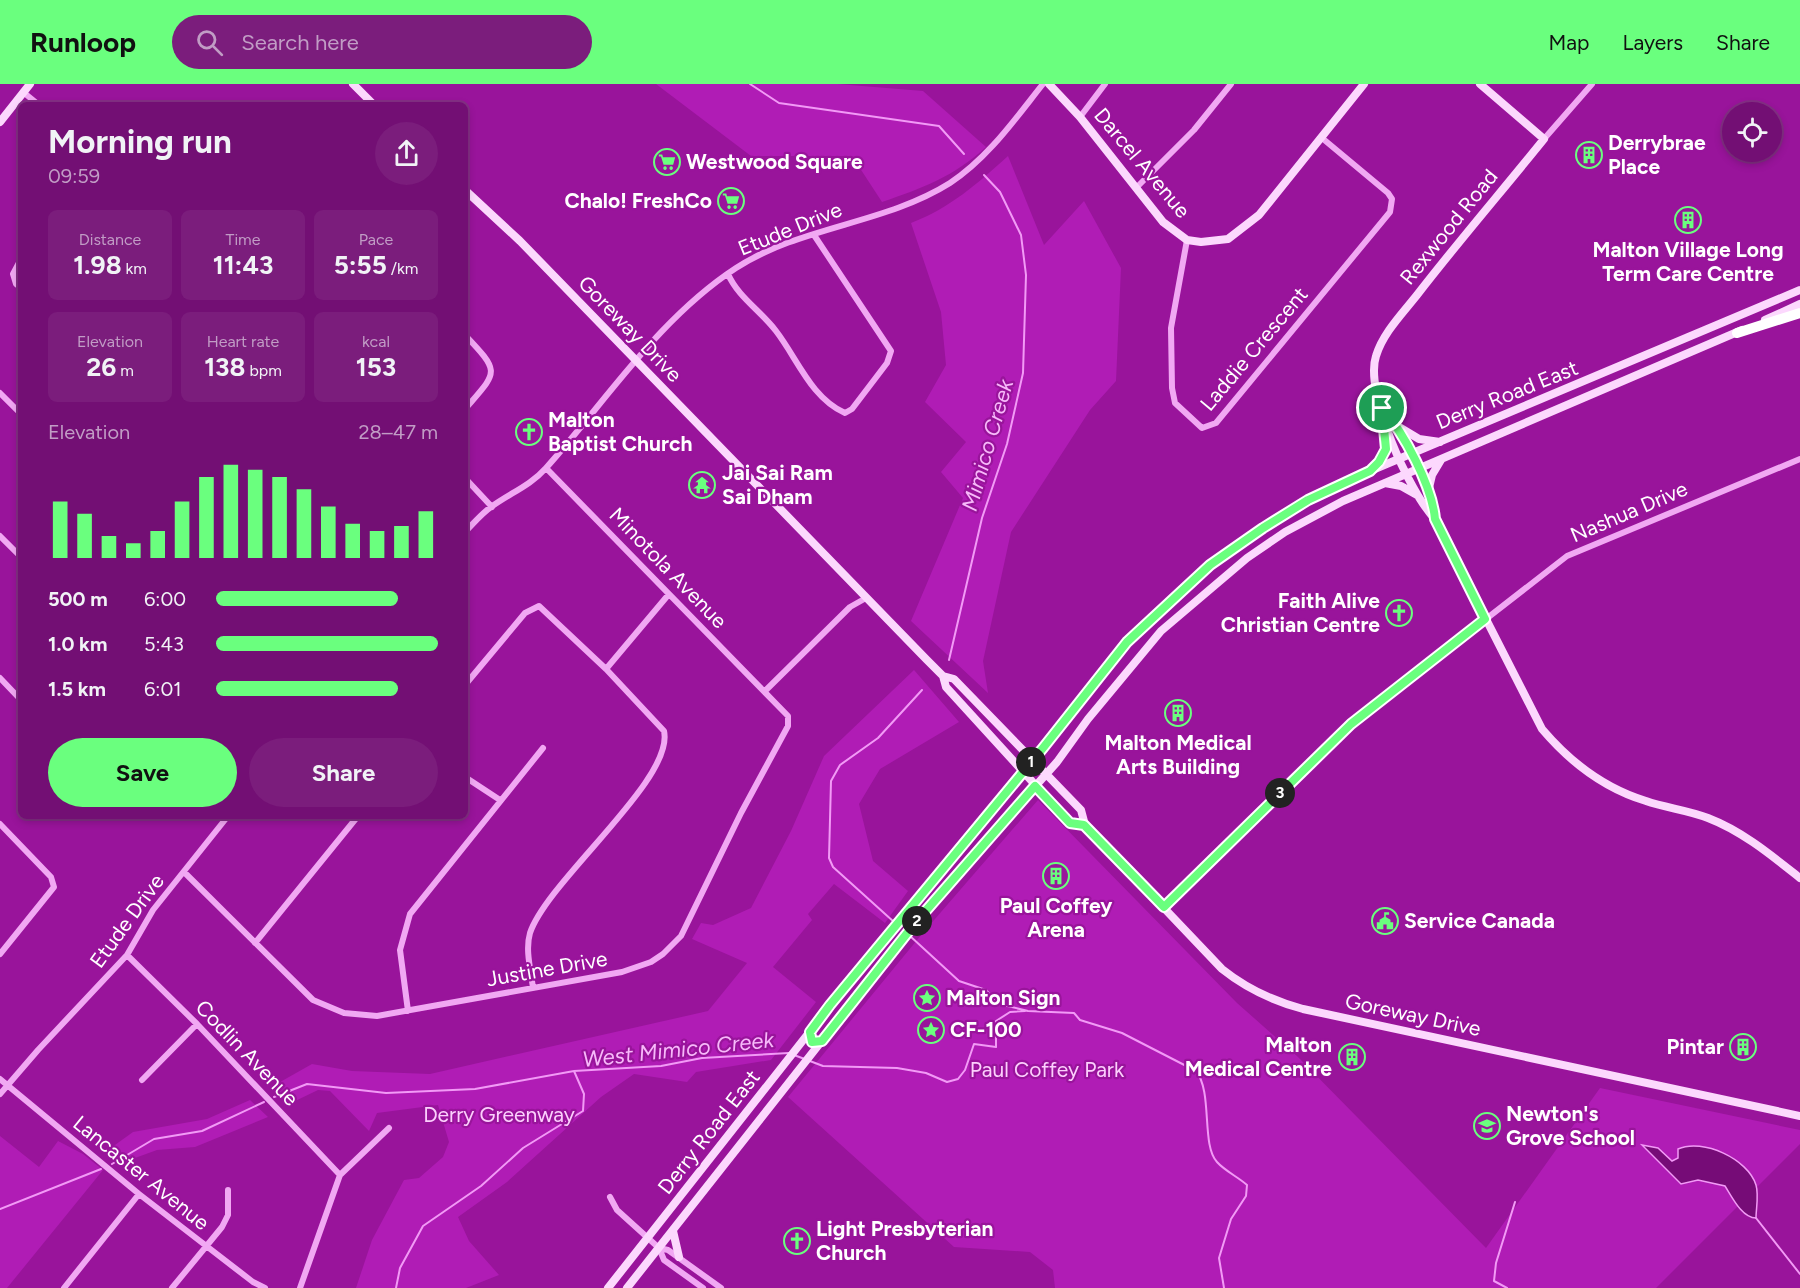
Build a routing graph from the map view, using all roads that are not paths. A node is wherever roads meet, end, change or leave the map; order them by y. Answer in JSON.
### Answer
{"nodes":[{"id":1,"x":30,"y":84,"type":"edge"},
{"id":2,"x":353,"y":84,"type":"edge"},
{"id":3,"x":1043,"y":84,"type":"edge"},
{"id":4,"x":1049,"y":84,"type":"edge"},
{"id":5,"x":1105,"y":84,"type":"edge"},
{"id":6,"x":1231,"y":84,"type":"edge"},
{"id":7,"x":1364,"y":84,"type":"edge"},
{"id":8,"x":1480,"y":84,"type":"edge"},
{"id":9,"x":1592,"y":84,"type":"edge"},
{"id":10,"x":23,"y":92,"type":"junction"},
{"id":11,"x":35,"y":102,"type":"edge"},
{"id":12,"x":371,"y":102,"type":"edge"},
{"id":13,"x":1080,"y":117,"type":"junction"},
{"id":14,"x":0,"y":122,"type":"edge"},
{"id":15,"x":1322,"y":138,"type":"junction"},
{"id":16,"x":1544,"y":139,"type":"junction"},
{"id":17,"x":1137,"y":187,"type":"junction"},
{"id":18,"x":468,"y":193,"type":"edge"},
{"id":19,"x":814,"y":235,"type":"junction"},
{"id":20,"x":1187,"y":240,"type":"junction"},
{"id":21,"x":18,"y":263,"type":"edge"},
{"id":22,"x":728,"y":274,"type":"junction"},
{"id":23,"x":18,"y":286,"type":"edge"},
{"id":24,"x":1800,"y":290,"type":"edge"},
{"id":25,"x":1800,"y":304,"type":"edge"},
{"id":26,"x":1800,"y":313,"type":"edge"},
{"id":27,"x":1737,"y":333,"type":"junction"},
{"id":28,"x":468,"y":338,"type":"edge"},
{"id":29,"x":635,"y":360,"type":"junction"},
{"id":30,"x":0,"y":393,"type":"edge"},
{"id":31,"x":468,"y":406,"type":"edge"},
{"id":32,"x":1382,"y":408,"type":"junction"},
{"id":33,"x":18,"y":410,"type":"edge"},
{"id":34,"x":1396,"y":424,"type":"junction"},
{"id":35,"x":1386,"y":428,"type":"junction"},
{"id":36,"x":1440,"y":442,"type":"junction"},
{"id":37,"x":1410,"y":454,"type":"junction"},
{"id":38,"x":1443,"y":458,"type":"junction"},
{"id":39,"x":1399,"y":459,"type":"junction"},
{"id":40,"x":1800,"y":459,"type":"edge"},
{"id":41,"x":546,"y":468,"type":"junction"},
{"id":42,"x":1417,"y":469,"type":"junction"},
{"id":43,"x":1370,"y":471,"type":"junction"},
{"id":44,"x":1406,"y":475,"type":"junction"},
{"id":45,"x":468,"y":481,"type":"edge"},
{"id":46,"x":1384,"y":483,"type":"junction"},
{"id":47,"x":1428,"y":493,"type":"junction"},
{"id":48,"x":1419,"y":497,"type":"junction"},
{"id":49,"x":492,"y":507,"type":"junction"},
{"id":50,"x":1435,"y":519,"type":"junction"},
{"id":51,"x":468,"y":529,"type":"edge"},
{"id":52,"x":0,"y":536,"type":"edge"},
{"id":53,"x":18,"y":554,"type":"edge"},
{"id":54,"x":669,"y":594,"type":"junction"},
{"id":55,"x":866,"y":598,"type":"junction"},
{"id":56,"x":1485,"y":619,"type":"junction"},
{"id":57,"x":606,"y":669,"type":"junction"},
{"id":58,"x":943,"y":676,"type":"junction"},
{"id":59,"x":0,"y":678,"type":"edge"},
{"id":60,"x":468,"y":681,"type":"edge"},
{"id":61,"x":765,"y":691,"type":"junction"},
{"id":62,"x":18,"y":697,"type":"edge"},
{"id":63,"x":543,"y":748,"type":"dead end"},
{"id":64,"x":1033,"y":760,"type":"junction"},
{"id":65,"x":1022,"y":772,"type":"junction"},
{"id":66,"x":1046,"y":774,"type":"junction"},
{"id":67,"x":468,"y":779,"type":"edge"},
{"id":68,"x":1035,"y":786,"type":"junction"},
{"id":69,"x":500,"y":800,"type":"junction"},
{"id":70,"x":226,"y":819,"type":"edge"},
{"id":71,"x":356,"y":819,"type":"edge"},
{"id":72,"x":0,"y":824,"type":"edge"},
{"id":73,"x":1084,"y":825,"type":"junction"},
{"id":74,"x":945,"y":865,"type":"junction"},
{"id":75,"x":184,"y":872,"type":"junction"},
{"id":76,"x":956,"y":876,"type":"junction"},
{"id":77,"x":1800,"y":878,"type":"edge"},
{"id":78,"x":1164,"y":907,"type":"junction"},
{"id":79,"x":255,"y":943,"type":"junction"},
{"id":80,"x":0,"y":954,"type":"edge"},
{"id":81,"x":127,"y":955,"type":"junction"},
{"id":82,"x":869,"y":959,"type":"junction"},
{"id":83,"x":880,"y":967,"type":"junction"},
{"id":84,"x":534,"y":987,"type":"junction"},
{"id":85,"x":408,"y":1011,"type":"junction"},
{"id":86,"x":197,"y":1024,"type":"junction"},
{"id":87,"x":810,"y":1032,"type":"junction"},
{"id":88,"x":822,"y":1041,"type":"junction"},
{"id":89,"x":0,"y":1079,"type":"edge"},
{"id":90,"x":142,"y":1080,"type":"dead end"},
{"id":91,"x":8,"y":1085,"type":"junction"},
{"id":92,"x":0,"y":1094,"type":"edge"},
{"id":93,"x":1800,"y":1116,"type":"edge"},
{"id":94,"x":389,"y":1128,"type":"dead end"},
{"id":95,"x":340,"y":1175,"type":"junction"},
{"id":96,"x":228,"y":1190,"type":"dead end"},
{"id":97,"x":139,"y":1194,"type":"junction"},
{"id":98,"x":610,"y":1197,"type":"dead end"},
{"id":99,"x":673,"y":1231,"type":"junction"},
{"id":100,"x":649,"y":1238,"type":"junction"},
{"id":101,"x":206,"y":1245,"type":"junction"},
{"id":102,"x":659,"y":1248,"type":"junction"},
{"id":103,"x":679,"y":1257,"type":"junction"},
{"id":104,"x":64,"y":1288,"type":"edge"},
{"id":105,"x":171,"y":1288,"type":"edge"},
{"id":106,"x":265,"y":1288,"type":"edge"},
{"id":107,"x":300,"y":1288,"type":"edge"},
{"id":108,"x":608,"y":1288,"type":"edge"},
{"id":109,"x":627,"y":1288,"type":"edge"},
{"id":110,"x":703,"y":1288,"type":"edge"},
{"id":111,"x":721,"y":1288,"type":"edge"}],
"edges":[{"from":1,"to":10,"type":"main road"},
{"from":2,"to":12,"type":"main road"},
{"from":3,"to":19,"type":"street","name":"Etude Drive"},
{"from":4,"to":13,"type":"main road","name":"Darcel Avenue"},
{"from":5,"to":13,"type":"street"},
{"from":6,"to":17,"type":"street"},
{"from":7,"to":15,"type":"main road","name":"Darcel Avenue"},
{"from":8,"to":16,"type":"main road"},
{"from":9,"to":16,"type":"street","name":"Rexwood Road"},
{"from":10,"to":11,"type":"street"},
{"from":10,"to":14,"type":"main road"},
{"from":13,"to":17,"type":"main road","name":"Darcel Avenue"},
{"from":15,"to":20,"type":"main road","name":"Darcel Avenue"},
{"from":15,"to":20,"type":"street","name":"Laddie Crescent"},
{"from":16,"to":32,"type":"main road","name":"Rexwood Road"},
{"from":17,"to":20,"type":"main road","name":"Darcel Avenue"},
{"from":18,"to":29,"type":"main road","name":"Goreway Drive"},
{"from":19,"to":22,"type":"street","name":"Etude Drive"},
{"from":19,"to":22,"type":"street"},
{"from":21,"to":23,"type":"street"},
{"from":22,"to":29,"type":"street","name":"Etude Drive"},
{"from":24,"to":36,"type":"main road","name":"Derry Road East"},
{"from":25,"to":27,"type":"main road","name":"Derry Road East"},
{"from":26,"to":27,"type":"highway"},
{"from":27,"to":38,"type":"main road","name":"Derry Road East"},
{"from":28,"to":31,"type":"street"},
{"from":29,"to":41,"type":"street","name":"Etude Drive"},
{"from":29,"to":55,"type":"main road","name":"Goreway Drive"},
{"from":30,"to":33,"type":"street"},
{"from":32,"to":34,"type":"main road","name":"Rexwood Road"},
{"from":32,"to":35,"type":"main road","name":"Rexwood Road"},
{"from":34,"to":36,"type":"main road"},
{"from":34,"to":37,"type":"main road","name":"Rexwood Road"},
{"from":35,"to":39,"type":"main road","name":"Rexwood Road"},
{"from":35,"to":43,"type":"main road"},
{"from":36,"to":37,"type":"main road","name":"Derry Road East"},
{"from":37,"to":39,"type":"main road","name":"Derry Road East"},
{"from":37,"to":42,"type":"main road","name":"Rexwood Road"},
{"from":38,"to":42,"type":"main road","name":"Derry Road East"},
{"from":38,"to":47,"type":"main road"},
{"from":39,"to":43,"type":"main road","name":"Derry Road East"},
{"from":39,"to":44,"type":"main road","name":"Rexwood Road"},
{"from":40,"to":56,"type":"street","name":"Nashua Drive"},
{"from":41,"to":49,"type":"street","name":"Etude Drive"},
{"from":41,"to":54,"type":"street","name":"Minotola Avenue"},
{"from":42,"to":44,"type":"main road","name":"Derry Road East"},
{"from":42,"to":47,"type":"main road","name":"Rexwood Road"},
{"from":43,"to":64,"type":"main road","name":"Derry Road East"},
{"from":44,"to":46,"type":"main road","name":"Derry Road East"},
{"from":44,"to":48,"type":"main road","name":"Rexwood Road"},
{"from":45,"to":49,"type":"street"},
{"from":46,"to":48,"type":"main road"},
{"from":46,"to":66,"type":"main road","name":"Derry Road East"},
{"from":47,"to":50,"type":"main road","name":"Rexwood Road"},
{"from":48,"to":50,"type":"main road","name":"Rexwood Road"},
{"from":49,"to":51,"type":"street","name":"Etude Drive"},
{"from":50,"to":56,"type":"main road","name":"Rexwood Road"},
{"from":52,"to":53,"type":"street"},
{"from":54,"to":57,"type":"street"},
{"from":54,"to":61,"type":"street","name":"Minotola Avenue"},
{"from":55,"to":58,"type":"main road","name":"Goreway Drive"},
{"from":55,"to":61,"type":"street"},
{"from":56,"to":77,"type":"main road","name":"Rexwood Road"},
{"from":56,"to":78,"type":"street","name":"Nashua Drive"},
{"from":57,"to":60,"type":"street"},
{"from":57,"to":84,"type":"street"},
{"from":58,"to":64,"type":"main road","name":"Goreway Drive"},
{"from":58,"to":65,"type":"main road","name":"Goreway Drive"},
{"from":59,"to":62,"type":"street"},
{"from":61,"to":84,"type":"street","name":"Justine Drive"},
{"from":63,"to":69,"type":"street"},
{"from":64,"to":65,"type":"main road","name":"Derry Road East"},
{"from":64,"to":66,"type":"main road","name":"Goreway Drive"},
{"from":65,"to":68,"type":"main road","name":"Goreway Drive"},
{"from":65,"to":74,"type":"main road","name":"Derry Road East"},
{"from":66,"to":68,"type":"main road","name":"Derry Road East"},
{"from":66,"to":73,"type":"main road","name":"Goreway Drive"},
{"from":67,"to":69,"type":"street"},
{"from":68,"to":73,"type":"main road","name":"Goreway Drive"},
{"from":68,"to":76,"type":"main road","name":"Derry Road East"},
{"from":69,"to":85,"type":"street"},
{"from":70,"to":75,"type":"street","name":"Etude Drive"},
{"from":71,"to":79,"type":"street"},
{"from":72,"to":80,"type":"street"},
{"from":73,"to":78,"type":"main road","name":"Goreway Drive"},
{"from":74,"to":76,"type":"main road"},
{"from":74,"to":82,"type":"main road","name":"Derry Road East"},
{"from":75,"to":79,"type":"street","name":"Justine Drive"},
{"from":75,"to":81,"type":"street","name":"Etude Drive"},
{"from":76,"to":83,"type":"main road","name":"Derry Road East"},
{"from":78,"to":93,"type":"main road","name":"Goreway Drive"},
{"from":79,"to":85,"type":"street","name":"Justine Drive"},
{"from":81,"to":86,"type":"street","name":"Codlin Avenue"},
{"from":81,"to":91,"type":"street","name":"Etude Drive"},
{"from":82,"to":83,"type":"main road"},
{"from":82,"to":87,"type":"main road","name":"Derry Road East"},
{"from":83,"to":88,"type":"main road","name":"Derry Road East"},
{"from":84,"to":85,"type":"street","name":"Justine Drive"},
{"from":86,"to":90,"type":"street"},
{"from":86,"to":95,"type":"street","name":"Codlin Avenue"},
{"from":87,"to":88,"type":"main road"},
{"from":87,"to":100,"type":"main road","name":"Derry Road East"},
{"from":88,"to":99,"type":"main road","name":"Derry Road East"},
{"from":89,"to":91,"type":"street","name":"Lancaster Avenue"},
{"from":91,"to":92,"type":"street","name":"Etude Drive"},
{"from":91,"to":97,"type":"street","name":"Lancaster Avenue"},
{"from":94,"to":95,"type":"street"},
{"from":95,"to":107,"type":"street"},
{"from":96,"to":101,"type":"street"},
{"from":97,"to":101,"type":"street","name":"Lancaster Avenue"},
{"from":97,"to":104,"type":"street"},
{"from":98,"to":100,"type":"street"},
{"from":99,"to":102,"type":"main road","name":"Derry Road East"},
{"from":99,"to":103,"type":"main road"},
{"from":100,"to":102,"type":"street"},
{"from":100,"to":108,"type":"main road","name":"Derry Road East"},
{"from":101,"to":105,"type":"street"},
{"from":101,"to":106,"type":"street","name":"Lancaster Avenue"},
{"from":102,"to":103,"type":"street"},
{"from":102,"to":109,"type":"main road","name":"Derry Road East"},
{"from":102,"to":110,"type":"street"},
{"from":103,"to":111,"type":"street"}]}
